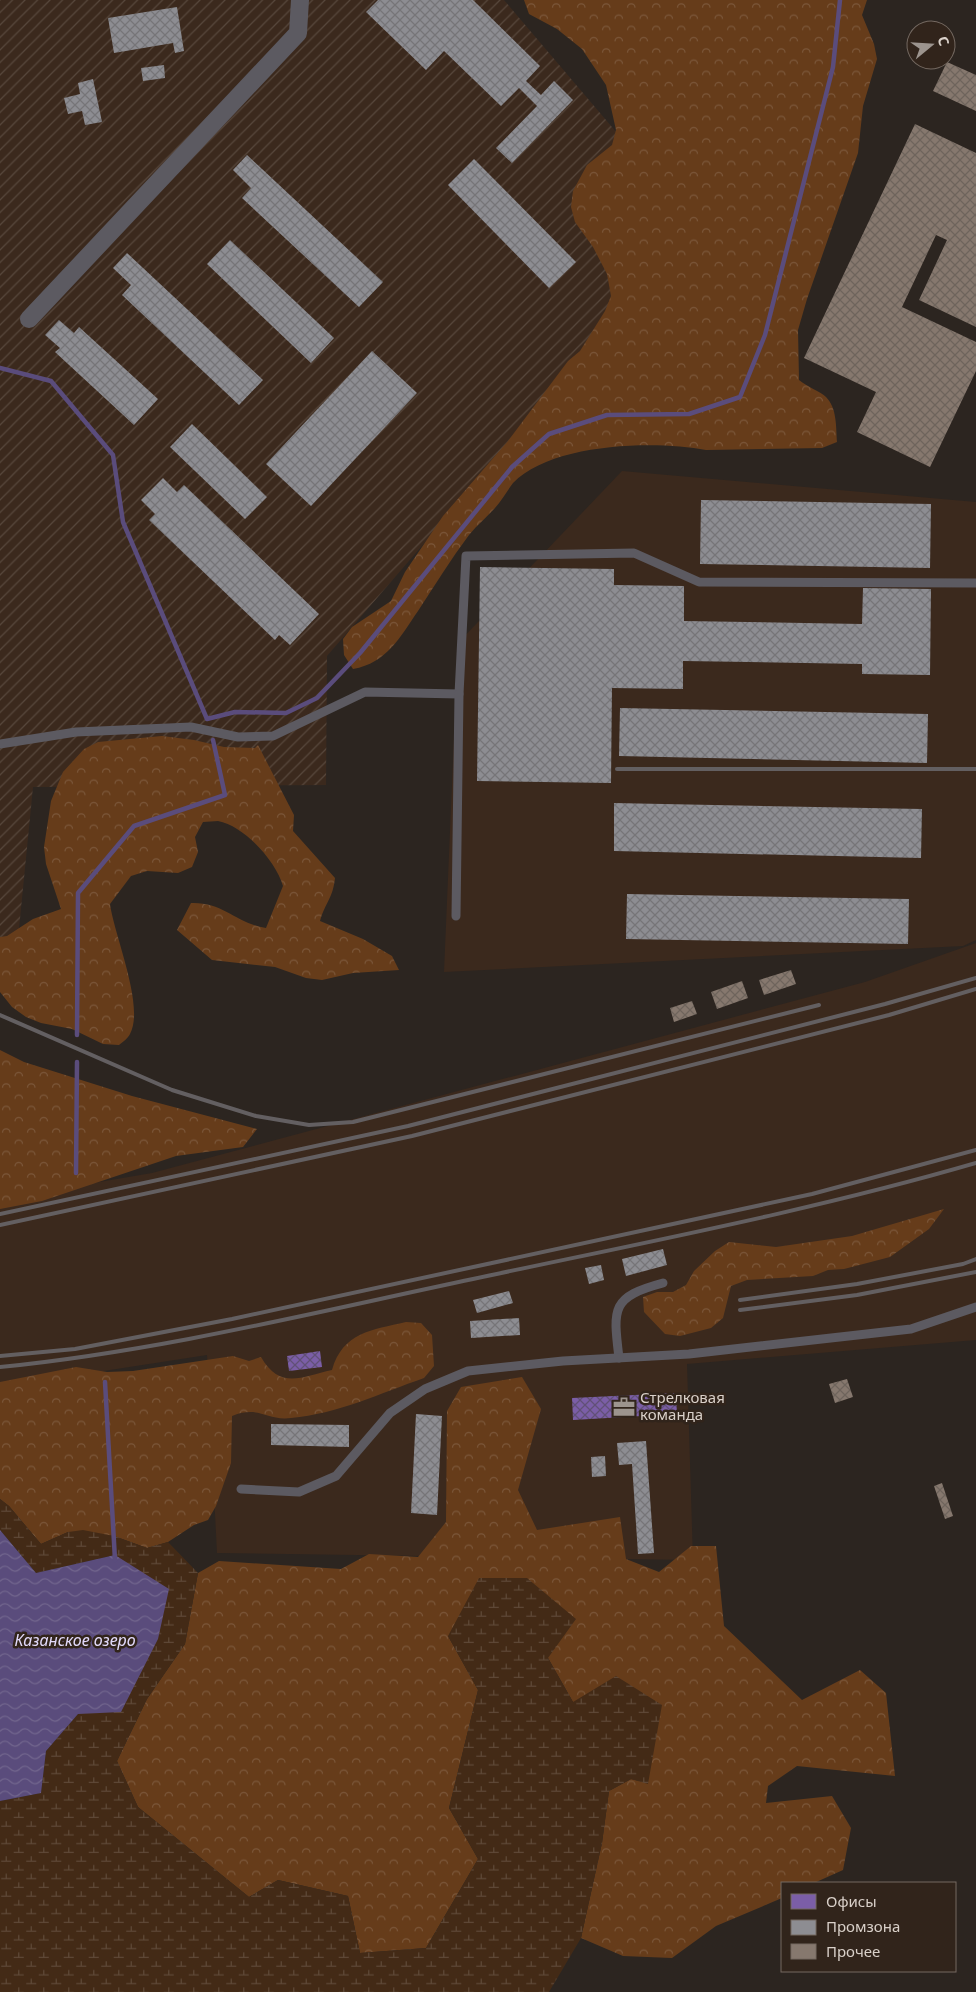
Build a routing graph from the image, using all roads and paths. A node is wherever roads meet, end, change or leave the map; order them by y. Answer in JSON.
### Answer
{"nodes":[{"id":1,"x":300,"y":0,"type":"edge"},
{"id":2,"x":29,"y":319,"type":"dead end"},
{"id":3,"x":976,"y":583,"type":"edge"},
{"id":4,"x":459,"y":694,"type":"junction"},
{"id":5,"x":0,"y":744,"type":"edge"},
{"id":6,"x":456,"y":916,"type":"dead end"},
{"id":7,"x":663,"y":1282,"type":"dead end"},
{"id":8,"x":976,"y":1307,"type":"edge"},
{"id":9,"x":619,"y":1358,"type":"junction"},
{"id":10,"x":241,"y":1489,"type":"dead end"}],
"edges":[{"from":1,"to":2,"type":"street"},
{"from":3,"to":4,"type":"lane"},
{"from":4,"to":5,"type":"lane"},
{"from":4,"to":6,"type":"lane"},
{"from":7,"to":9,"type":"lane"},
{"from":8,"to":9,"type":"lane"},
{"from":9,"to":10,"type":"lane"}]}
